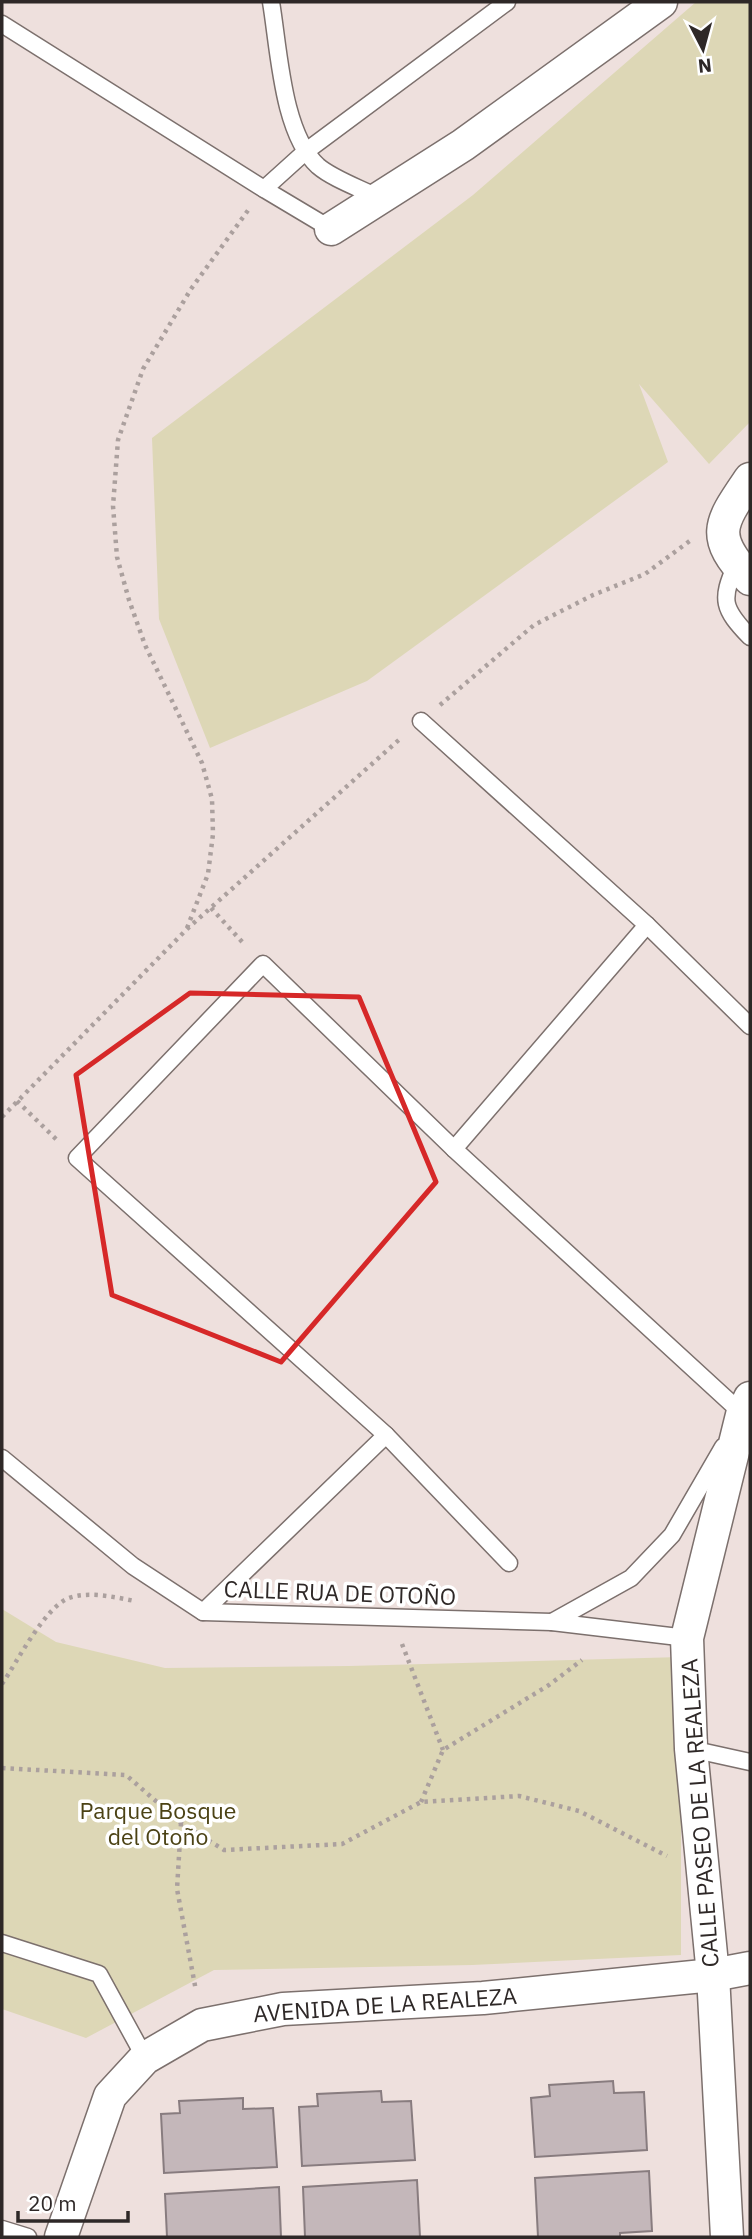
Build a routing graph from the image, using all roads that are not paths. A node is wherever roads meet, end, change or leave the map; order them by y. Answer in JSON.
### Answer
{"nodes":[{"id":1,"x":271,"y":2,"type":"edge"},
{"id":2,"x":507,"y":2,"type":"edge"},
{"id":3,"x":661,"y":2,"type":"edge"},
{"id":4,"x":2,"y":24,"type":"edge"},
{"id":5,"x":305,"y":152,"type":"junction"},
{"id":6,"x":264,"y":189,"type":"junction"},
{"id":7,"x":381,"y":199,"type":"junction"},
{"id":8,"x":331,"y":229,"type":"joint"},
{"id":9,"x":750,"y":478,"type":"edge"},
{"id":10,"x":743,"y":572,"type":"edge"},
{"id":11,"x":750,"y":637,"type":"edge"},
{"id":12,"x":421,"y":721,"type":"road end"},
{"id":13,"x":647,"y":925,"type":"junction"},
{"id":14,"x":750,"y":1026,"type":"edge"},
{"id":15,"x":454,"y":1149,"type":"junction"},
{"id":16,"x":748,"y":1410,"type":"edge"},
{"id":17,"x":386,"y":1435,"type":"junction"},
{"id":18,"x":2,"y":1458,"type":"edge"},
{"id":19,"x":509,"y":1563,"type":"dead end"},
{"id":20,"x":204,"y":1612,"type":"junction"},
{"id":21,"x":552,"y":1622,"type":"junction"},
{"id":22,"x":687,"y":1638,"type":"junction"},
{"id":23,"x":691,"y":1749,"type":"junction"},
{"id":24,"x":750,"y":1762,"type":"edge"},
{"id":25,"x":2,"y":1943,"type":"edge"},
{"id":26,"x":750,"y":1968,"type":"edge"},
{"id":27,"x":713,"y":1975,"type":"junction"},
{"id":28,"x":145,"y":2058,"type":"junction"},
{"id":29,"x":2,"y":2229,"type":"edge"},
{"id":30,"x":28,"y":2237,"type":"edge"},
{"id":31,"x":61,"y":2237,"type":"edge"},
{"id":32,"x":727,"y":2237,"type":"edge"}],
"edges":[{"from":1,"to":5,"type":"lane"},
{"from":2,"to":5,"type":"lane"},
{"from":3,"to":7,"type":"street"},
{"from":4,"to":6,"type":"lane"},
{"from":5,"to":6,"type":"lane"},
{"from":5,"to":7,"type":"lane"},
{"from":6,"to":8,"type":"lane"},
{"from":7,"to":8,"type":"street"},
{"from":9,"to":10,"type":"street"},
{"from":10,"to":11,"type":"lane"},
{"from":12,"to":13,"type":"lane"},
{"from":13,"to":14,"type":"lane"},
{"from":13,"to":15,"type":"lane"},
{"from":15,"to":16,"type":"lane"},
{"from":15,"to":17,"type":"lane"},
{"from":16,"to":21,"type":"lane"},
{"from":16,"to":22,"type":"street","name":"CALLE PASEO DE LA REALEZA"},
{"from":17,"to":19,"type":"lane"},
{"from":17,"to":20,"type":"lane"},
{"from":18,"to":20,"type":"lane","name":"CALLE RUA DE OTOÑO"},
{"from":20,"to":21,"type":"lane","name":"CALLE RUA DE OTOÑO"},
{"from":21,"to":22,"type":"lane","name":"CALLE RUA DE OTOÑO"},
{"from":22,"to":23,"type":"street","name":"CALLE PASEO DE LA REALEZA"},
{"from":23,"to":24,"type":"lane"},
{"from":23,"to":27,"type":"street","name":"CALLE PASEO DE LA REALEZA"},
{"from":25,"to":28,"type":"lane"},
{"from":26,"to":27,"type":"street","name":"AVENIDA DE LA REALEZA"},
{"from":27,"to":28,"type":"street","name":"AVENIDA DE LA REALEZA"},
{"from":27,"to":32,"type":"street","name":"CALLE PASEO DE LA REALEZA"},
{"from":28,"to":31,"type":"street","name":"AVENIDA DE LA REALEZA"},
{"from":29,"to":30,"type":"lane"}]}
